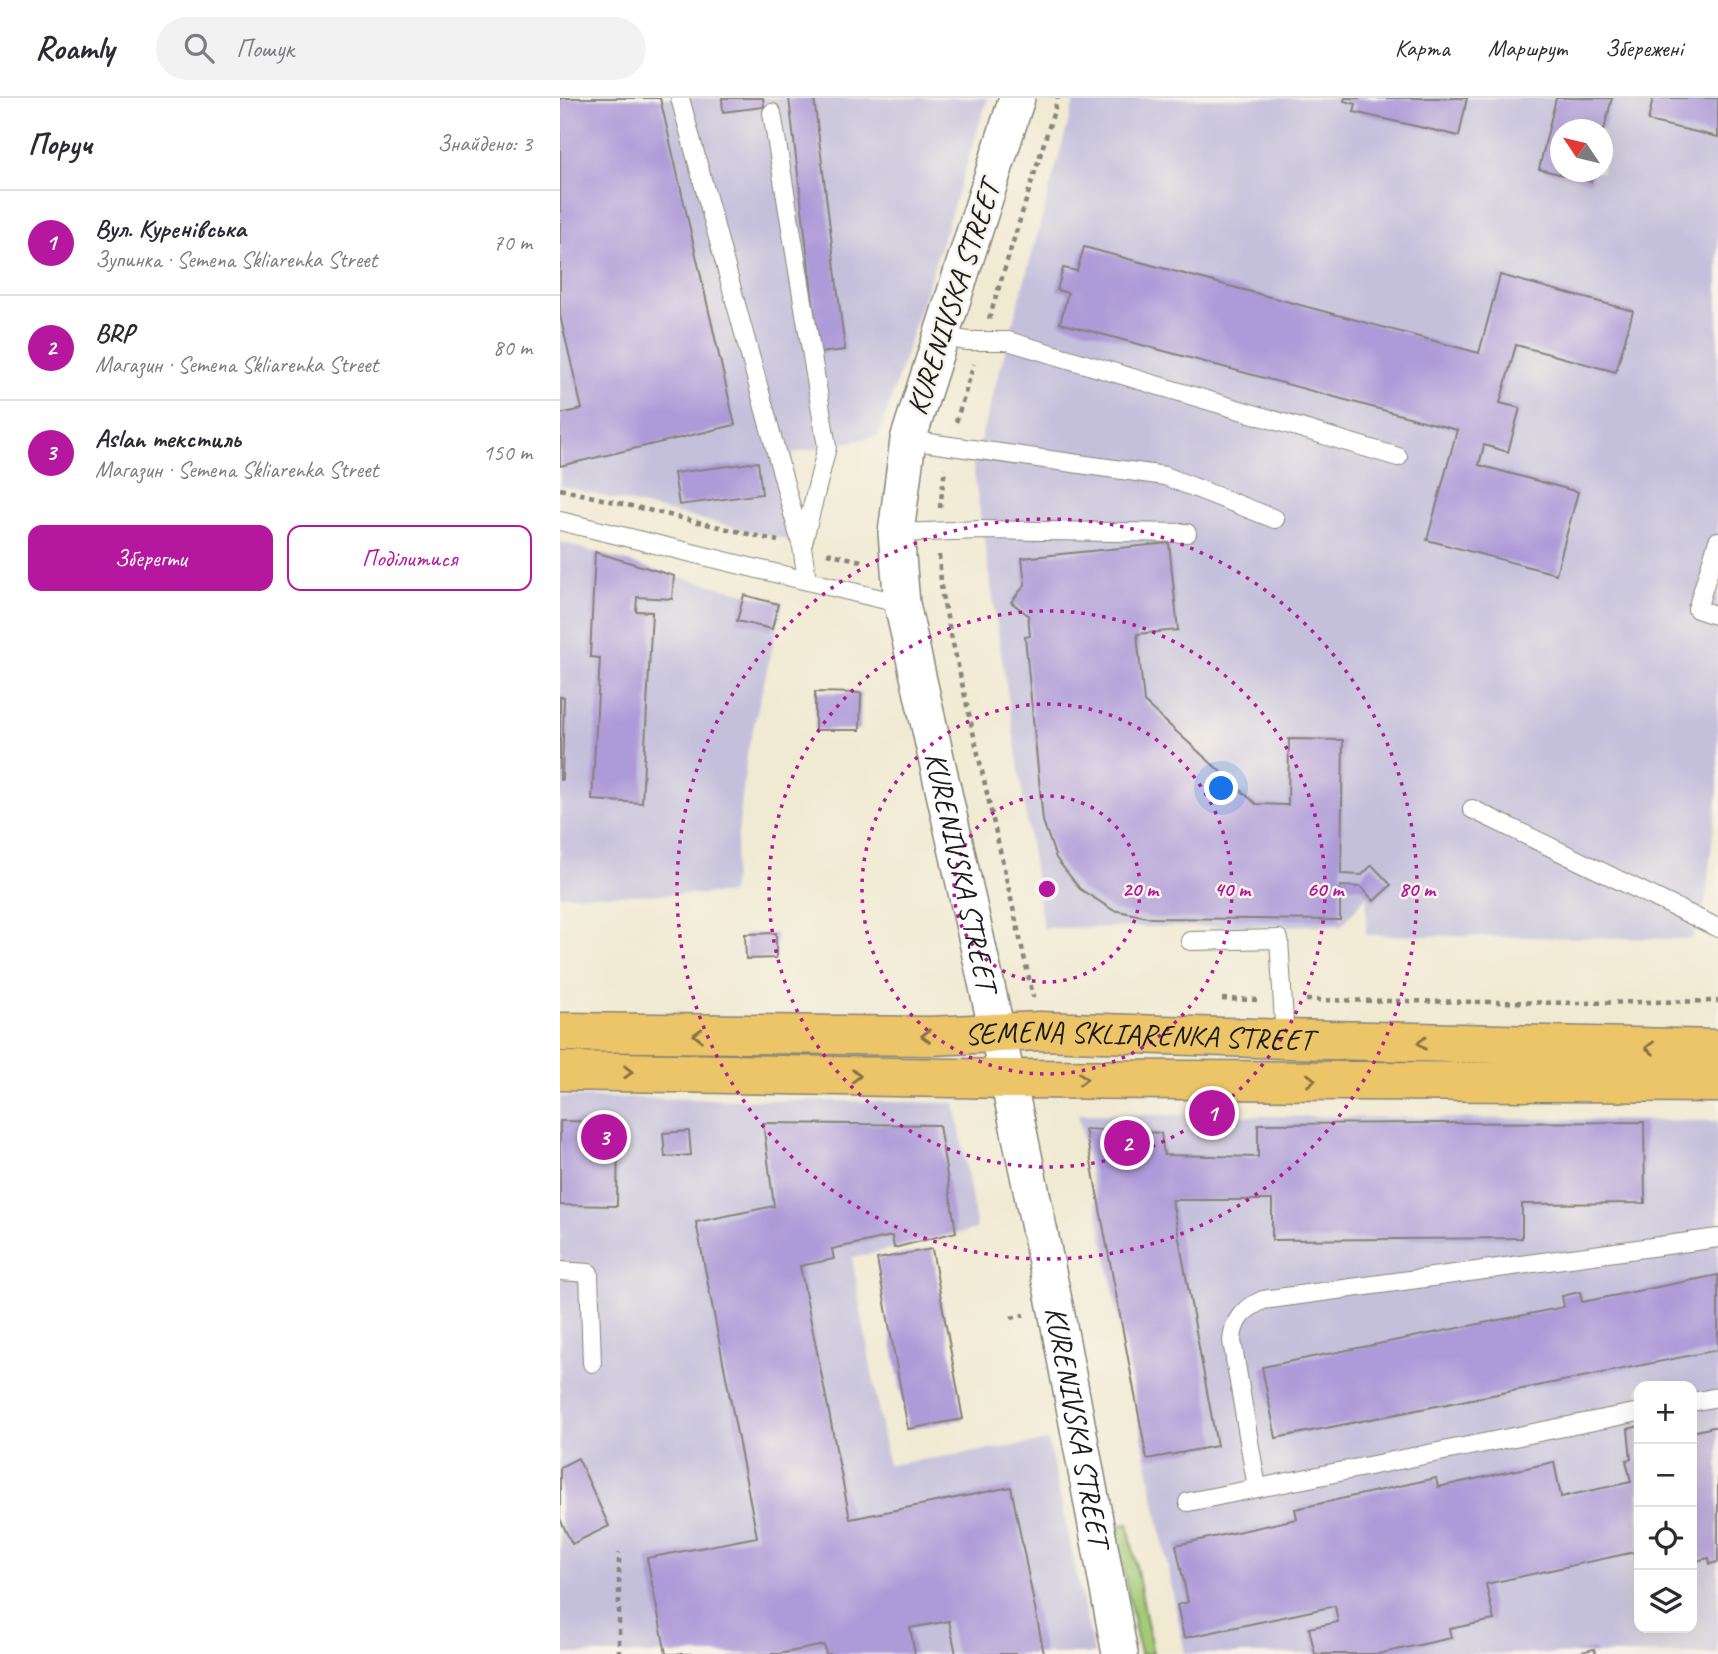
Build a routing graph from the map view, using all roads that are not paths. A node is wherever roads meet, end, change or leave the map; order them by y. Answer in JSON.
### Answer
{"nodes":[{"id":1,"x":680,"y":98,"type":"edge"},
{"id":2,"x":1017,"y":98,"type":"edge"},
{"id":3,"x":772,"y":113,"type":"dead end"},
{"id":4,"x":942,"y":337,"type":"junction"},
{"id":5,"x":908,"y":440,"type":"junction"},
{"id":6,"x":1398,"y":457,"type":"dead end"},
{"id":7,"x":1275,"y":519,"type":"dead end"},
{"id":8,"x":560,"y":522,"type":"edge"},
{"id":9,"x":896,"y":533,"type":"junction"},
{"id":10,"x":1187,"y":533,"type":"dead end"},
{"id":11,"x":1718,"y":541,"type":"edge"},
{"id":12,"x":803,"y":547,"type":"junction"},
{"id":13,"x":807,"y":579,"type":"junction"},
{"id":14,"x":902,"y":604,"type":"junction"},
{"id":15,"x":1718,"y":615,"type":"edge"},
{"id":16,"x":1472,"y":809,"type":"dead end"},
{"id":17,"x":1718,"y":928,"type":"edge"},
{"id":18,"x":1190,"y":942,"type":"dead end"},
{"id":19,"x":560,"y":1032,"type":"edge"},
{"id":20,"x":998,"y":1034,"type":"junction"},
{"id":21,"x":1285,"y":1040,"type":"junction"},
{"id":22,"x":1718,"y":1049,"type":"edge"},
{"id":23,"x":560,"y":1071,"type":"edge"},
{"id":24,"x":1008,"y":1079,"type":"junction"},
{"id":25,"x":1718,"y":1083,"type":"edge"},
{"id":26,"x":1718,"y":1238,"type":"edge"},
{"id":27,"x":560,"y":1271,"type":"edge"},
{"id":28,"x":592,"y":1363,"type":"dead end"},
{"id":29,"x":1718,"y":1397,"type":"edge"},
{"id":30,"x":1697,"y":1401,"type":"edge"},
{"id":31,"x":1634,"y":1413,"type":"edge"},
{"id":32,"x":1257,"y":1488,"type":"junction"},
{"id":33,"x":1188,"y":1502,"type":"dead end"},
{"id":34,"x":1120,"y":1654,"type":"edge"}],
"edges":[{"from":1,"to":12,"type":"lane"},
{"from":2,"to":4,"type":"street","name":"KURENIVSKA STREET"},
{"from":3,"to":12,"type":"lane"},
{"from":4,"to":5,"type":"street","name":"KURENIVSKA STREET"},
{"from":4,"to":6,"type":"lane"},
{"from":5,"to":7,"type":"lane"},
{"from":5,"to":9,"type":"street","name":"KURENIVSKA STREET"},
{"from":8,"to":13,"type":"lane"},
{"from":9,"to":10,"type":"lane"},
{"from":9,"to":14,"type":"street","name":"KURENIVSKA STREET"},
{"from":11,"to":15,"type":"lane"},
{"from":12,"to":13,"type":"lane"},
{"from":13,"to":14,"type":"lane"},
{"from":14,"to":20,"type":"street","name":"KURENIVSKA STREET"},
{"from":16,"to":17,"type":"lane"},
{"from":18,"to":21,"type":"lane"},
{"from":20,"to":19,"type":"main road","name":"SEMENA SKLIARENKA STREET","one_way":true},
{"from":20,"to":21,"type":"main road","name":"SEMENA SKLIARENKA STREET"},
{"from":20,"to":24,"type":"street","name":"KURENIVSKA STREET"},
{"from":22,"to":21,"type":"main road","name":"SEMENA SKLIARENKA STREET","one_way":true},
{"from":23,"to":24,"type":"main road","name":"SEMENA SKLIARENKA STREET","one_way":true},
{"from":24,"to":25,"type":"main road","name":"SEMENA SKLIARENKA STREET","one_way":true},
{"from":24,"to":34,"type":"street","name":"KURENIVSKA STREET"},
{"from":26,"to":32,"type":"lane"},
{"from":27,"to":28,"type":"lane"},
{"from":29,"to":30,"type":"lane"},
{"from":31,"to":32,"type":"lane"},
{"from":32,"to":33,"type":"lane"}]}
